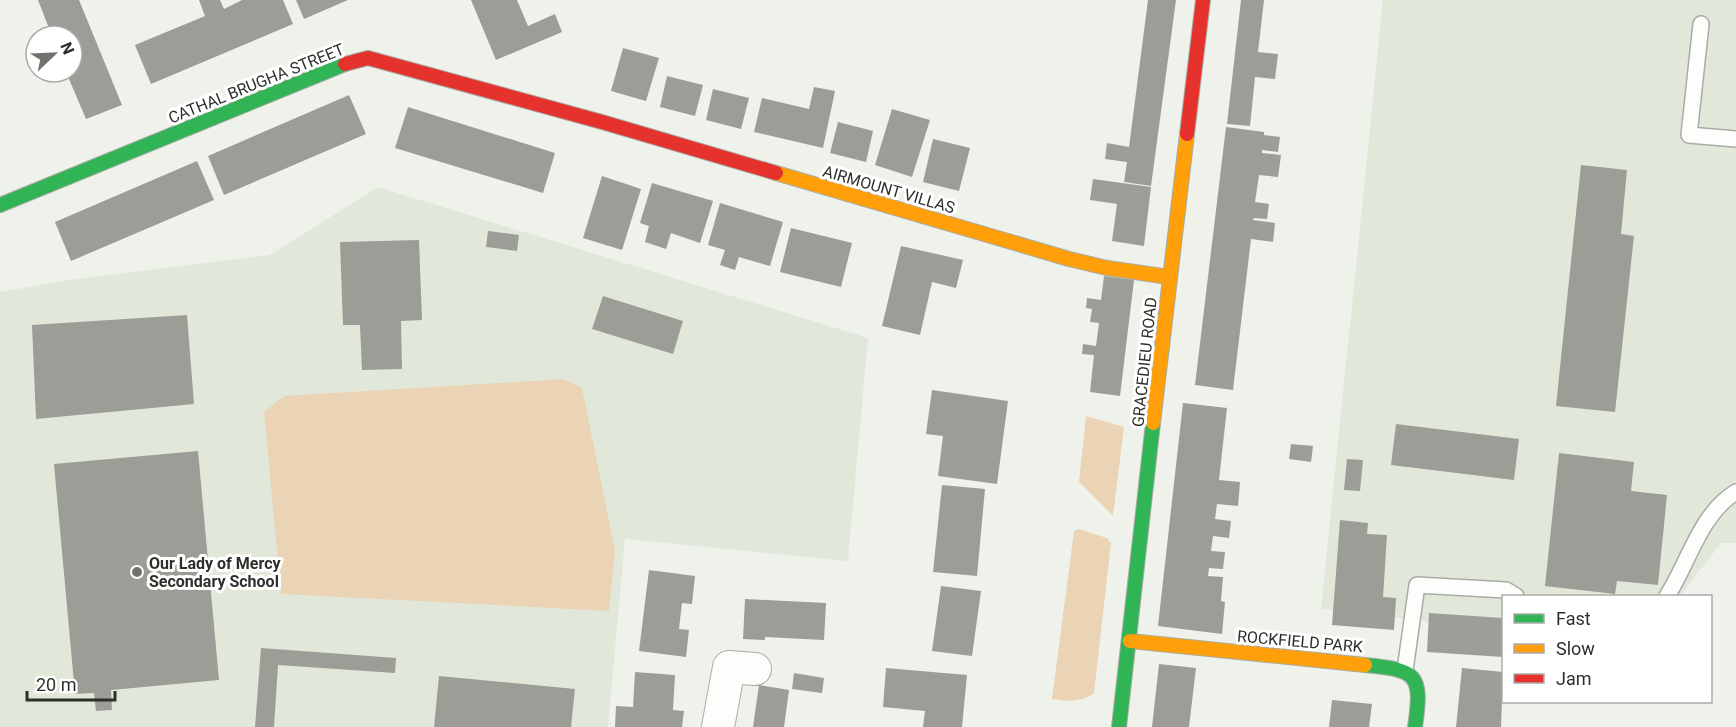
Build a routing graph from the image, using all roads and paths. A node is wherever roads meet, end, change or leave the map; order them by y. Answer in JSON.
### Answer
{"nodes":[{"id":1,"x":1203,"y":0,"type":"edge"},
{"id":2,"x":1701,"y":24,"type":"dead end"},
{"id":3,"x":602,"y":122,"type":"joint"},
{"id":4,"x":1736,"y":139,"type":"edge"},
{"id":5,"x":0,"y":204,"type":"edge"},
{"id":6,"x":1169,"y":277,"type":"junction"},
{"id":7,"x":1736,"y":492,"type":"edge"},
{"id":8,"x":1513,"y":595,"type":"edge"},
{"id":9,"x":1668,"y":595,"type":"edge"},
{"id":10,"x":1130,"y":641,"type":"junction"},
{"id":11,"x":755,"y":669,"type":"dead end"},
{"id":12,"x":1405,"y":670,"type":"junction"},
{"id":13,"x":718,"y":727,"type":"edge"},
{"id":14,"x":1119,"y":727,"type":"edge"},
{"id":15,"x":1415,"y":727,"type":"edge"}],
"edges":[{"from":1,"to":6,"type":"street","name":"GRACEDIEU ROAD"},
{"from":2,"to":4,"type":"lane"},
{"from":3,"to":5,"type":"street","name":"CATHAL BRUGHA STREET"},
{"from":3,"to":6,"type":"street","name":"AIRMOUNT VILLAS"},
{"from":6,"to":10,"type":"street","name":"GRACEDIEU ROAD"},
{"from":7,"to":9,"type":"lane"},
{"from":8,"to":12,"type":"lane"},
{"from":10,"to":12,"type":"street","name":"ROCKFIELD PARK"},
{"from":10,"to":14,"type":"street","name":"GRACEDIEU ROAD"},
{"from":11,"to":13,"type":"street"},
{"from":12,"to":15,"type":"street"}]}
